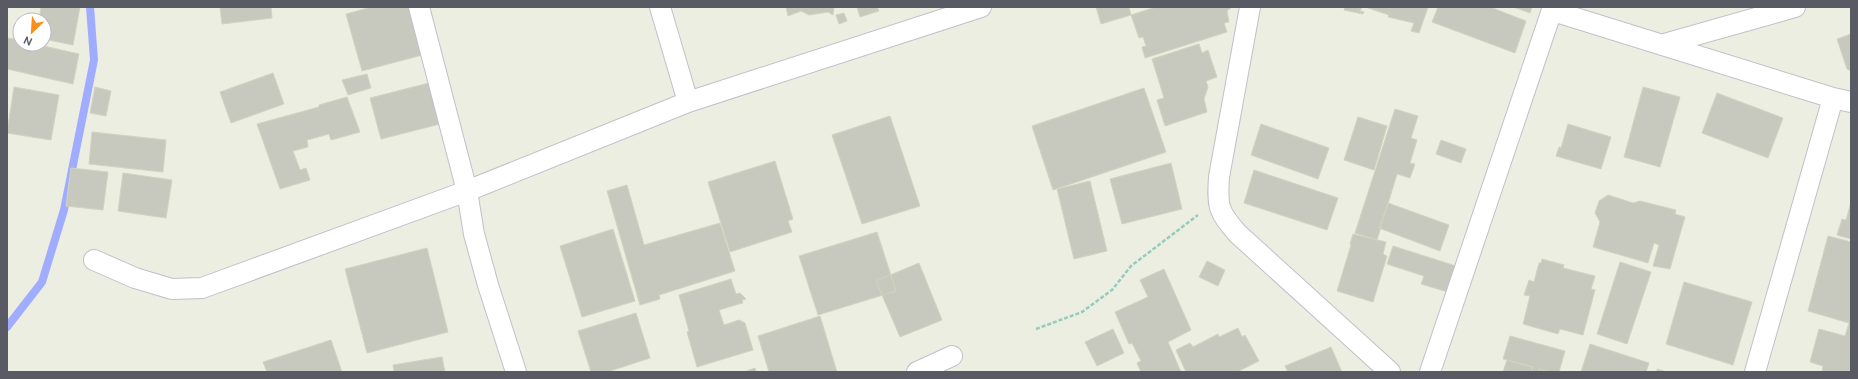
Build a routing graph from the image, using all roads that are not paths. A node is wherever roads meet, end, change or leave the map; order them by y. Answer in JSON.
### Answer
{"nodes":[{"id":1,"x":419,"y":7,"type":"edge"},
{"id":2,"x":660,"y":7,"type":"edge"},
{"id":3,"x":981,"y":7,"type":"edge"},
{"id":4,"x":1250,"y":7,"type":"edge"},
{"id":5,"x":1795,"y":7,"type":"edge"},
{"id":6,"x":1553,"y":9,"type":"edge"},
{"id":7,"x":1664,"y":44,"type":"junction"},
{"id":8,"x":1842,"y":100,"type":"edge"},
{"id":9,"x":688,"y":102,"type":"junction"},
{"id":10,"x":467,"y":191,"type":"junction"},
{"id":11,"x":94,"y":260,"type":"dead end"},
{"id":12,"x":952,"y":356,"type":"dead end"},
{"id":13,"x":516,"y":372,"type":"edge"},
{"id":14,"x":917,"y":372,"type":"edge"},
{"id":15,"x":1390,"y":372,"type":"edge"},
{"id":16,"x":1430,"y":372,"type":"edge"},
{"id":17,"x":1755,"y":372,"type":"edge"}],
"edges":[{"from":1,"to":10,"type":"street"},
{"from":2,"to":9,"type":"street"},
{"from":3,"to":9,"type":"street"},
{"from":4,"to":15,"type":"street"},
{"from":5,"to":7,"type":"street"},
{"from":6,"to":7,"type":"street"},
{"from":6,"to":16,"type":"street"},
{"from":7,"to":8,"type":"street"},
{"from":8,"to":17,"type":"street"},
{"from":9,"to":10,"type":"street"},
{"from":10,"to":11,"type":"street"},
{"from":10,"to":13,"type":"street"},
{"from":12,"to":14,"type":"street"}]}
